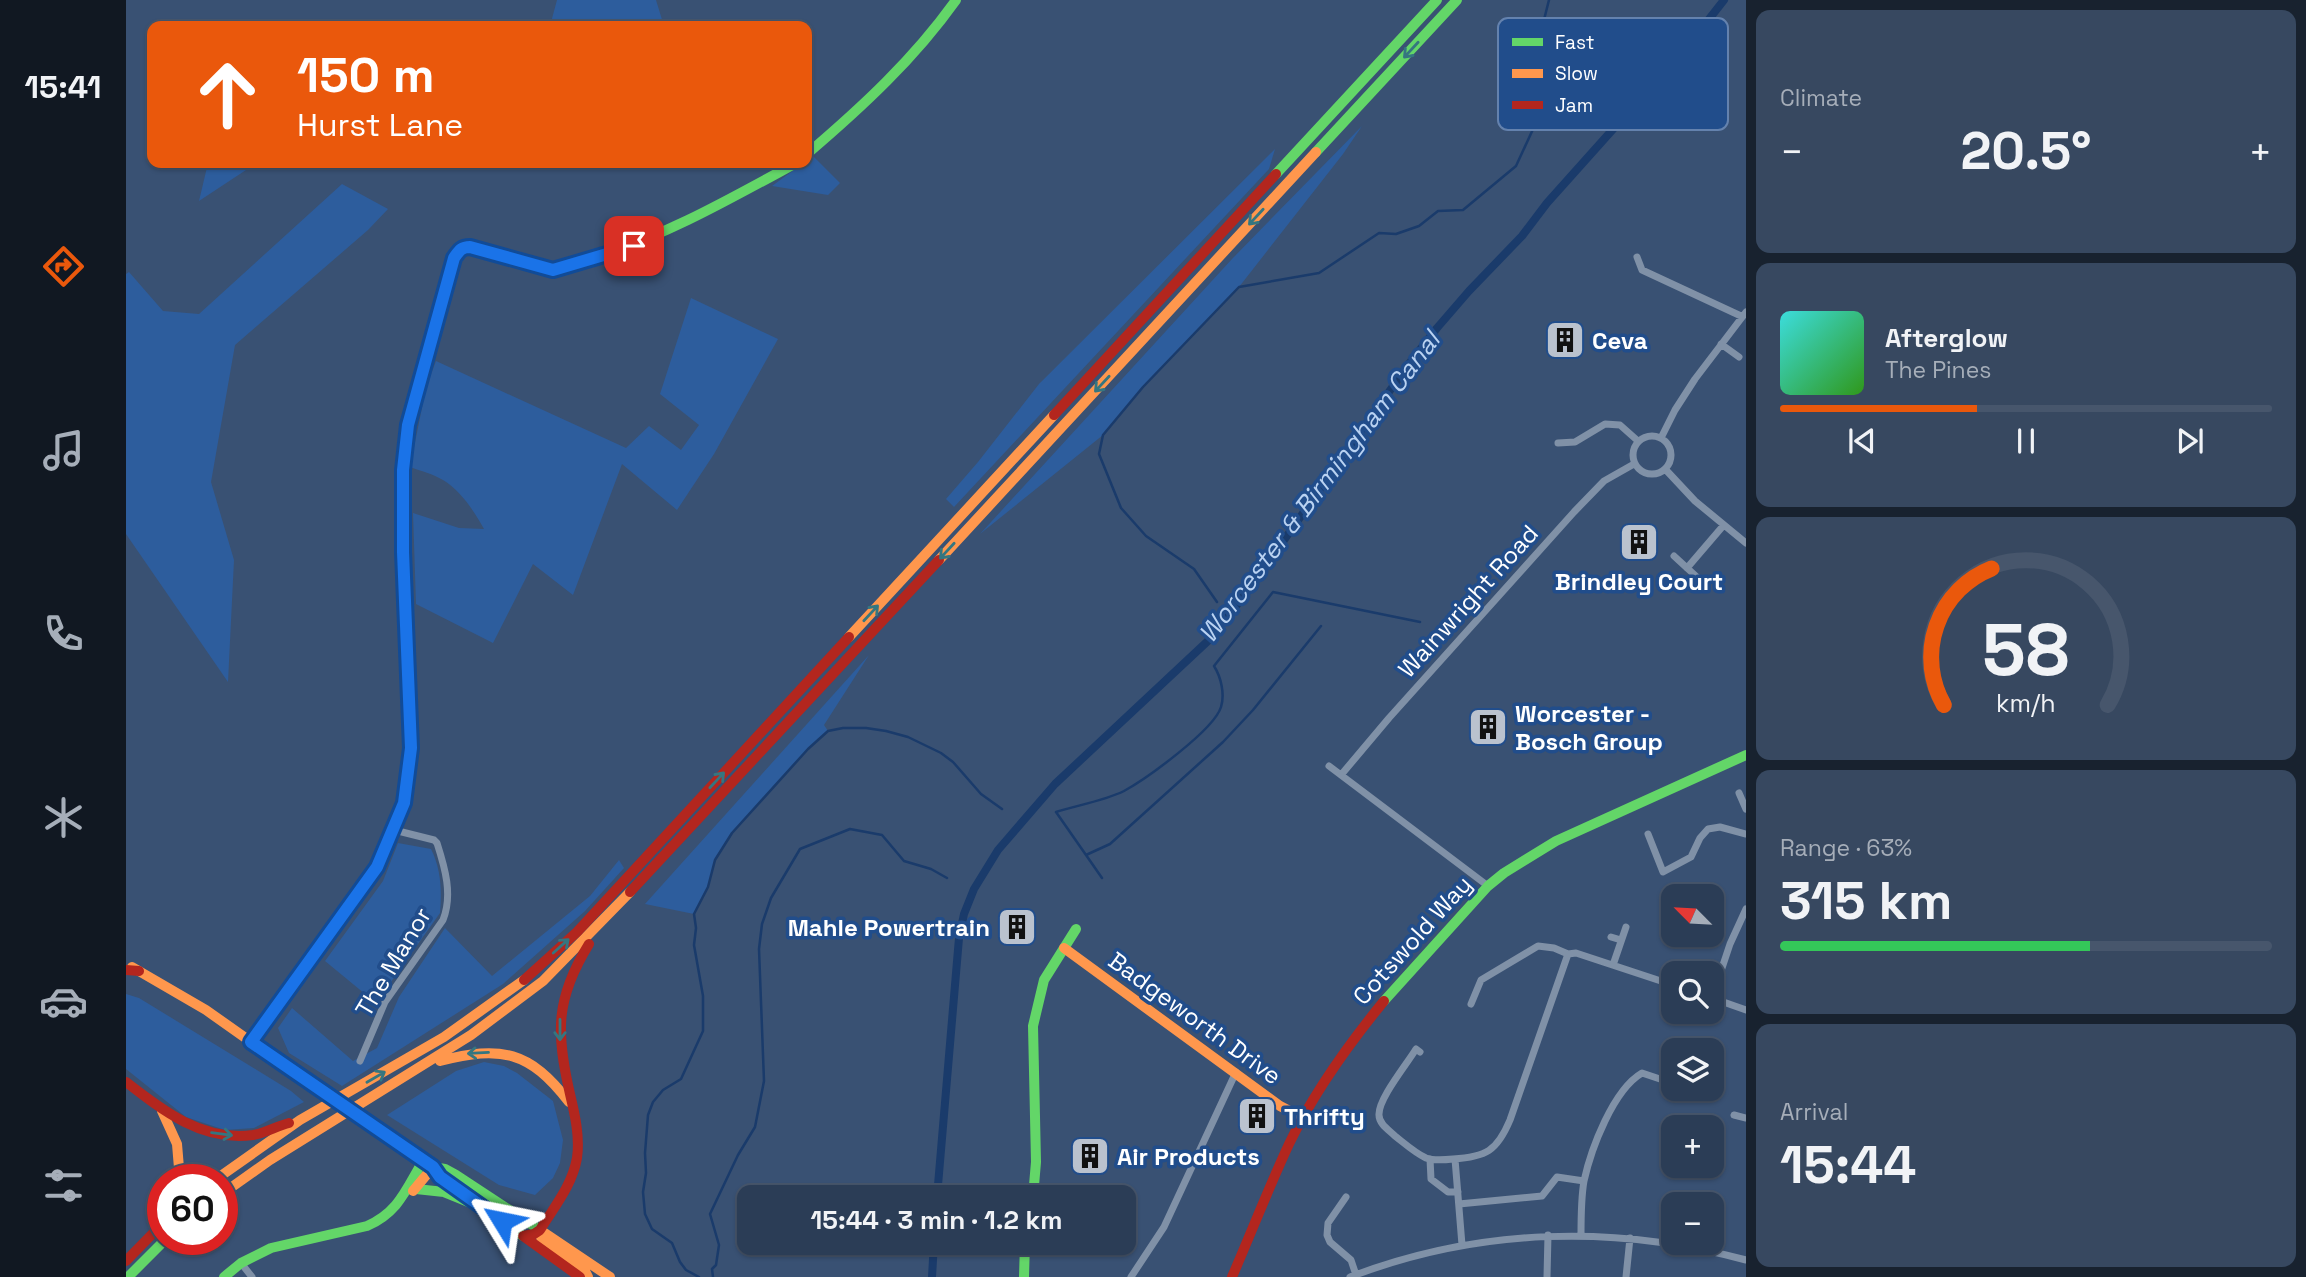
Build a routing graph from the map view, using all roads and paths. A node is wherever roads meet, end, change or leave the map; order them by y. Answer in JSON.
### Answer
{"nodes":[{"id":1,"x":956,"y":0,"type":"edge"},
{"id":2,"x":1437,"y":0,"type":"edge"},
{"id":3,"x":1457,"y":0,"type":"edge"},
{"id":4,"x":812,"y":150,"type":"edge"},
{"id":5,"x":787,"y":168,"type":"edge"},
{"id":6,"x":1637,"y":257,"type":"dead end"},
{"id":7,"x":1744,"y":314,"type":"edge"},
{"id":8,"x":1721,"y":344,"type":"junction"},
{"id":9,"x":1739,"y":357,"type":"dead end"},
{"id":10,"x":1661,"y":438,"type":"junction"},
{"id":11,"x":1638,"y":441,"type":"junction"},
{"id":12,"x":1558,"y":443,"type":"dead end"},
{"id":13,"x":1634,"y":464,"type":"junction"},
{"id":14,"x":1666,"y":470,"type":"junction"},
{"id":15,"x":1723,"y":526,"type":"junction"},
{"id":16,"x":1746,"y":543,"type":"edge"},
{"id":17,"x":1674,"y":556,"type":"dead end"},
{"id":18,"x":1687,"y":568,"type":"junction"},
{"id":19,"x":1699,"y":579,"type":"dead end"},
{"id":20,"x":1746,"y":755,"type":"edge"},
{"id":21,"x":1329,"y":766,"type":"dead end"},
{"id":22,"x":1341,"y":775,"type":"junction"},
{"id":23,"x":1740,"y":793,"type":"dead end"},
{"id":24,"x":1746,"y":809,"type":"edge"},
{"id":25,"x":394,"y":831,"type":"junction"},
{"id":26,"x":1648,"y":834,"type":"dead end"},
{"id":27,"x":1746,"y":834,"type":"edge"},
{"id":28,"x":1488,"y":886,"type":"junction"},
{"id":29,"x":1746,"y":909,"type":"edge"},
{"id":30,"x":602,"y":923,"type":"junction"},
{"id":31,"x":1626,"y":927,"type":"dead end"},
{"id":32,"x":1076,"y":929,"type":"dead end"},
{"id":33,"x":1611,"y":937,"type":"dead end"},
{"id":34,"x":1621,"y":940,"type":"junction"},
{"id":35,"x":1064,"y":948,"type":"junction"},
{"id":36,"x":1568,"y":954,"type":"junction"},
{"id":37,"x":126,"y":964,"type":"edge"},
{"id":38,"x":1724,"y":964,"type":"edge"},
{"id":39,"x":1613,"y":965,"type":"junction"},
{"id":40,"x":126,"y":970,"type":"edge"},
{"id":41,"x":139,"y":971,"type":"junction"},
{"id":42,"x":1661,"y":981,"type":"edge"},
{"id":43,"x":1724,"y":1002,"type":"edge"},
{"id":44,"x":1471,"y":1004,"type":"dead end"},
{"id":45,"x":1746,"y":1010,"type":"edge"},
{"id":46,"x":251,"y":1042,"type":"junction"},
{"id":47,"x":1420,"y":1052,"type":"dead end"},
{"id":48,"x":360,"y":1061,"type":"dead end"},
{"id":49,"x":424,"y":1065,"type":"junction"},
{"id":50,"x":1236,"y":1072,"type":"junction"},
{"id":51,"x":1661,"y":1079,"type":"edge"},
{"id":52,"x":126,"y":1082,"type":"edge"},
{"id":53,"x":160,"y":1108,"type":"junction"},
{"id":54,"x":573,"y":1108,"type":"junction"},
{"id":55,"x":1734,"y":1115,"type":"dead end"},
{"id":56,"x":1303,"y":1118,"type":"junction"},
{"id":57,"x":1746,"y":1118,"type":"edge"},
{"id":58,"x":300,"y":1120,"type":"junction"},
{"id":59,"x":1430,"y":1159,"type":"junction"},
{"id":60,"x":1455,"y":1159,"type":"junction"},
{"id":61,"x":181,"y":1164,"type":"edge"},
{"id":62,"x":238,"y":1164,"type":"edge"},
{"id":63,"x":428,"y":1164,"type":"junction"},
{"id":64,"x":1584,"y":1181,"type":"junction"},
{"id":65,"x":238,"y":1183,"type":"edge"},
{"id":66,"x":1033,"y":1185,"type":"edge"},
{"id":67,"x":411,"y":1192,"type":"junction"},
{"id":68,"x":1458,"y":1192,"type":"junction"},
{"id":69,"x":1334,"y":1196,"type":"dead end"},
{"id":70,"x":1459,"y":1203,"type":"junction"},
{"id":71,"x":480,"y":1206,"type":"junction"},
{"id":72,"x":540,"y":1230,"type":"junction"},
{"id":73,"x":147,"y":1235,"type":"edge"},
{"id":74,"x":1548,"y":1235,"type":"junction"},
{"id":75,"x":1581,"y":1235,"type":"junction"},
{"id":76,"x":523,"y":1236,"type":"junction"},
{"id":77,"x":147,"y":1238,"type":"edge"},
{"id":78,"x":1630,"y":1238,"type":"junction"},
{"id":79,"x":1462,"y":1245,"type":"junction"},
{"id":80,"x":139,"y":1246,"type":"junction"},
{"id":81,"x":150,"y":1255,"type":"edge"},
{"id":82,"x":1025,"y":1255,"type":"edge"},
{"id":83,"x":1746,"y":1260,"type":"edge"},
{"id":84,"x":126,"y":1261,"type":"edge"},
{"id":85,"x":241,"y":1263,"type":"junction"},
{"id":86,"x":1353,"y":1276,"type":"edge"},
{"id":87,"x":128,"y":1277,"type":"edge"},
{"id":88,"x":224,"y":1277,"type":"edge"},
{"id":89,"x":252,"y":1277,"type":"edge"},
{"id":90,"x":580,"y":1277,"type":"edge"},
{"id":91,"x":588,"y":1277,"type":"edge"},
{"id":92,"x":610,"y":1277,"type":"edge"},
{"id":93,"x":1024,"y":1277,"type":"edge"},
{"id":94,"x":1131,"y":1277,"type":"edge"},
{"id":95,"x":1232,"y":1277,"type":"edge"},
{"id":96,"x":1547,"y":1277,"type":"edge"},
{"id":97,"x":1626,"y":1277,"type":"edge"}],
"edges":[{"from":1,"to":4,"type":"main road"},
{"from":58,"to":2,"type":"main road","one_way":true},
{"from":3,"to":30,"type":"main road","one_way":true},
{"from":5,"to":25,"type":"main road"},
{"from":6,"to":7,"type":"street"},
{"from":7,"to":8,"type":"street"},
{"from":8,"to":9,"type":"street"},
{"from":8,"to":10,"type":"street"},
{"from":10,"to":11,"type":"street"},
{"from":10,"to":14,"type":"street"},
{"from":11,"to":12,"type":"street"},
{"from":11,"to":13,"type":"street"},
{"from":13,"to":14,"type":"street"},
{"from":13,"to":22,"type":"street","name":"Wainwright Road"},
{"from":14,"to":15,"type":"street"},
{"from":15,"to":16,"type":"street"},
{"from":15,"to":18,"type":"street"},
{"from":17,"to":18,"type":"street"},
{"from":18,"to":19,"type":"street"},
{"from":20,"to":28,"type":"main road","name":"Cotswold Way"},
{"from":21,"to":22,"type":"street"},
{"from":22,"to":28,"type":"street"},
{"from":23,"to":24,"type":"street"},
{"from":25,"to":46,"type":"main road"},
{"from":25,"to":48,"type":"street","name":"The Manor"},
{"from":26,"to":27,"type":"street"},
{"from":28,"to":56,"type":"main road","name":"Cotswold Way"},
{"from":29,"to":38,"type":"street"},
{"from":30,"to":49,"type":"main road"},
{"from":30,"to":54,"type":"main road","one_way":true},
{"from":31,"to":34,"type":"street"},
{"from":32,"to":35,"type":"main road"},
{"from":33,"to":34,"type":"street"},
{"from":34,"to":39,"type":"street"},
{"from":35,"to":50,"type":"main road","name":"Badgeworth Drive"},
{"from":35,"to":66,"type":"main road"},
{"from":36,"to":39,"type":"street"},
{"from":36,"to":44,"type":"street"},
{"from":36,"to":60,"type":"street"},
{"from":37,"to":41,"type":"main road"},
{"from":39,"to":42,"type":"street"},
{"from":40,"to":41,"type":"main road"},
{"from":41,"to":46,"type":"main road"},
{"from":43,"to":45,"type":"street"},
{"from":46,"to":63,"type":"main road","bridge":true},
{"from":47,"to":59,"type":"street"},
{"from":54,"to":49,"type":"main road","one_way":true},
{"from":49,"to":65,"type":"main road"},
{"from":50,"to":56,"type":"main road","name":"Badgeworth Drive"},
{"from":50,"to":94,"type":"street"},
{"from":51,"to":64,"type":"street"},
{"from":52,"to":53,"type":"main road"},
{"from":53,"to":58,"type":"main road","one_way":true},
{"from":53,"to":61,"type":"main road"},
{"from":54,"to":72,"type":"main road"},
{"from":55,"to":57,"type":"street"},
{"from":56,"to":95,"type":"main road","name":"Cotswold Way"},
{"from":58,"to":62,"type":"main road"},
{"from":59,"to":60,"type":"street"},
{"from":59,"to":68,"type":"street"},
{"from":60,"to":68,"type":"street"},
{"from":63,"to":67,"type":"main road"},
{"from":63,"to":71,"type":"main road"},
{"from":63,"to":72,"type":"main road"},
{"from":64,"to":70,"type":"street"},
{"from":64,"to":75,"type":"street"},
{"from":67,"to":71,"type":"main road"},
{"from":67,"to":85,"type":"main road"},
{"from":68,"to":70,"type":"street"},
{"from":69,"to":86,"type":"street"},
{"from":70,"to":79,"type":"street"},
{"from":71,"to":76,"type":"main road"},
{"from":72,"to":76,"type":"main road"},
{"from":72,"to":91,"type":"main road"},
{"from":72,"to":92,"type":"main road"},
{"from":73,"to":80,"type":"main road"},
{"from":74,"to":75,"type":"street"},
{"from":74,"to":79,"type":"street"},
{"from":74,"to":96,"type":"street"},
{"from":75,"to":78,"type":"street"},
{"from":76,"to":90,"type":"main road"},
{"from":77,"to":80,"type":"main road"},
{"from":78,"to":83,"type":"street"},
{"from":78,"to":97,"type":"street"},
{"from":79,"to":86,"type":"street"},
{"from":80,"to":84,"type":"main road"},
{"from":81,"to":87,"type":"main road"},
{"from":82,"to":93,"type":"main road"},
{"from":85,"to":88,"type":"main road"},
{"from":85,"to":89,"type":"street"}]}
